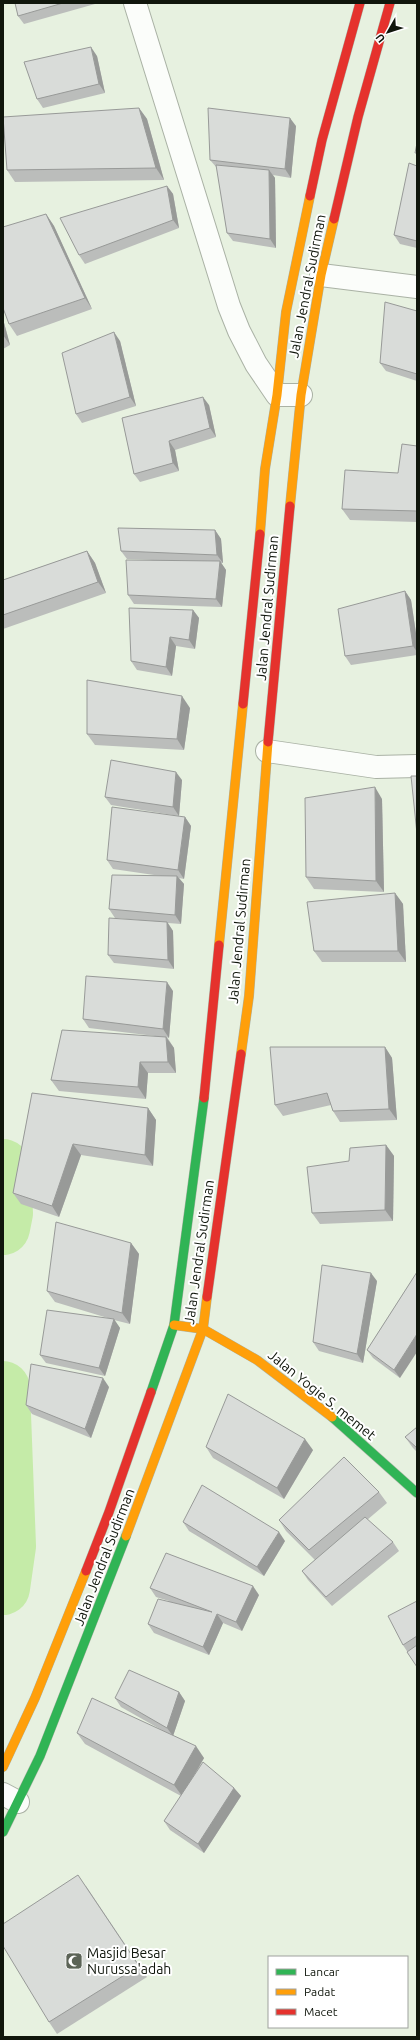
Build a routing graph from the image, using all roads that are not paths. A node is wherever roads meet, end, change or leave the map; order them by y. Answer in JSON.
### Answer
{"nodes":[{"id":1,"x":135,"y":3,"type":"edge"},
{"id":2,"x":360,"y":3,"type":"edge"},
{"id":3,"x":390,"y":3,"type":"edge"},
{"id":4,"x":321,"y":275,"type":"junction"},
{"id":5,"x":417,"y":287,"type":"edge"},
{"id":6,"x":301,"y":395,"type":"junction"},
{"id":7,"x":277,"y":396,"type":"junction"},
{"id":8,"x":267,"y":752,"type":"junction"},
{"id":9,"x":417,"y":766,"type":"edge"},
{"id":10,"x":174,"y":1325,"type":"junction"},
{"id":11,"x":203,"y":1329,"type":"junction"},
{"id":12,"x":417,"y":1493,"type":"edge"},
{"id":13,"x":3,"y":1767,"type":"edge"},
{"id":14,"x":10,"y":1798,"type":"edge"},
{"id":15,"x":3,"y":1832,"type":"edge"}],
"edges":[{"from":1,"to":7,"type":"street"},
{"from":2,"to":7,"type":"main road","name":"Jalan Jendral Sudirman"},
{"from":3,"to":4,"type":"main road","name":"Jalan Jendral Sudirman"},
{"from":4,"to":5,"type":"street"},
{"from":4,"to":6,"type":"main road","name":"Jalan Jendral Sudirman"},
{"from":6,"to":7,"type":"street"},
{"from":6,"to":8,"type":"main road","name":"Jalan Jendral Sudirman"},
{"from":7,"to":10,"type":"main road","name":"Jalan Jendral Sudirman"},
{"from":8,"to":9,"type":"street"},
{"from":8,"to":11,"type":"main road","name":"Jalan Jendral Sudirman"},
{"from":10,"to":11,"type":"main road"},
{"from":10,"to":13,"type":"main road","name":"Jalan Jendral Sudirman"},
{"from":11,"to":12,"type":"main road","name":"Jalan Yogie S. memet"},
{"from":11,"to":14,"type":"main road","name":"Jalan Jendral Sudirman"},
{"from":14,"to":15,"type":"main road","name":"Jalan Jendral Sudirman"}]}
